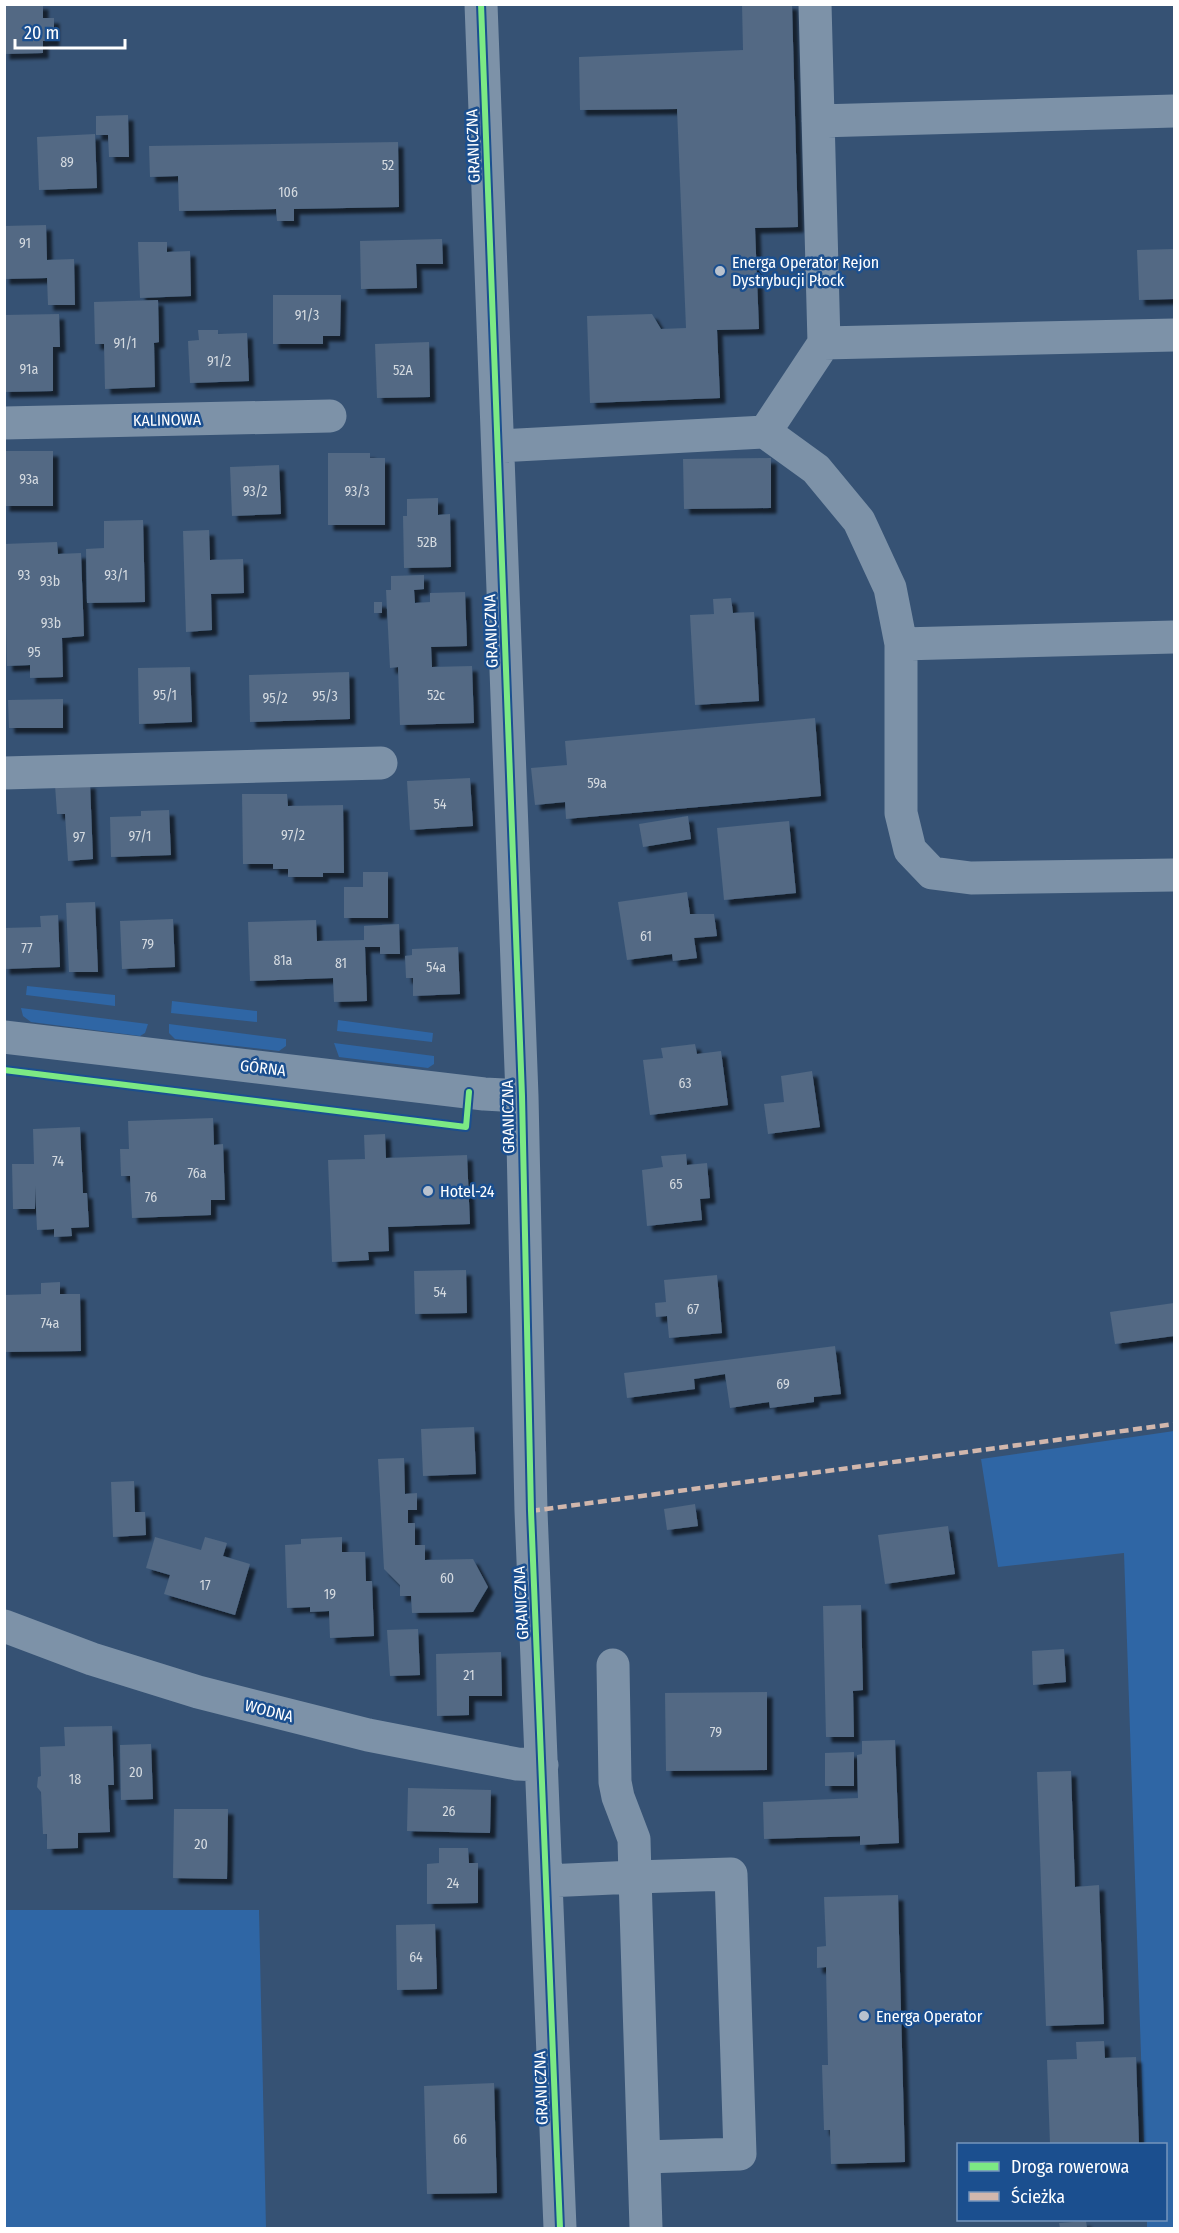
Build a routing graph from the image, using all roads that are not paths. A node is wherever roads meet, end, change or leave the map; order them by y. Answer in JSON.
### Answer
{"nodes":[{"id":1,"x":481,"y":4,"type":"edge"},
{"id":2,"x":815,"y":4,"type":"edge"},
{"id":3,"x":1174,"y":111,"type":"edge"},
{"id":4,"x":818,"y":121,"type":"junction"},
{"id":5,"x":1174,"y":335,"type":"edge"},
{"id":6,"x":824,"y":342,"type":"junction"},
{"id":7,"x":330,"y":416,"type":"dead end"},
{"id":8,"x":4,"y":423,"type":"edge"},
{"id":9,"x":765,"y":432,"type":"junction"},
{"id":10,"x":498,"y":446,"type":"junction"},
{"id":11,"x":1174,"y":637,"type":"edge"},
{"id":12,"x":901,"y":644,"type":"junction"},
{"id":13,"x":381,"y":763,"type":"dead end"},
{"id":14,"x":4,"y":773,"type":"edge"},
{"id":15,"x":1174,"y":875,"type":"edge"},
{"id":16,"x":4,"y":1037,"type":"edge"},
{"id":17,"x":522,"y":1096,"type":"junction"},
{"id":18,"x":4,"y":1626,"type":"edge"},
{"id":19,"x":613,"y":1665,"type":"dead end"},
{"id":20,"x":542,"y":1765,"type":"junction"},
{"id":21,"x":635,"y":1877,"type":"junction"},
{"id":22,"x":546,"y":1881,"type":"junction"},
{"id":23,"x":644,"y":2157,"type":"junction"},
{"id":24,"x":560,"y":2229,"type":"edge"},
{"id":25,"x":646,"y":2229,"type":"edge"}],
"edges":[{"from":1,"to":10,"type":"street","name":"GRANICZNA"},
{"from":2,"to":4,"type":"street"},
{"from":3,"to":4,"type":"street"},
{"from":4,"to":6,"type":"street"},
{"from":5,"to":6,"type":"street"},
{"from":6,"to":9,"type":"street"},
{"from":7,"to":8,"type":"street","name":"KALINOWA"},
{"from":9,"to":10,"type":"street"},
{"from":9,"to":12,"type":"street"},
{"from":10,"to":17,"type":"street","name":"GRANICZNA"},
{"from":11,"to":12,"type":"street"},
{"from":12,"to":15,"type":"street"},
{"from":13,"to":14,"type":"street"},
{"from":16,"to":17,"type":"street","name":"GÓRNA"},
{"from":17,"to":20,"type":"street","name":"GRANICZNA"},
{"from":18,"to":20,"type":"street","name":"WODNA"},
{"from":19,"to":21,"type":"street"},
{"from":20,"to":22,"type":"street","name":"GRANICZNA"},
{"from":21,"to":22,"type":"street"},
{"from":21,"to":23,"type":"street"},
{"from":21,"to":23,"type":"street"},
{"from":22,"to":24,"type":"street","name":"GRANICZNA"},
{"from":23,"to":25,"type":"street"}]}
